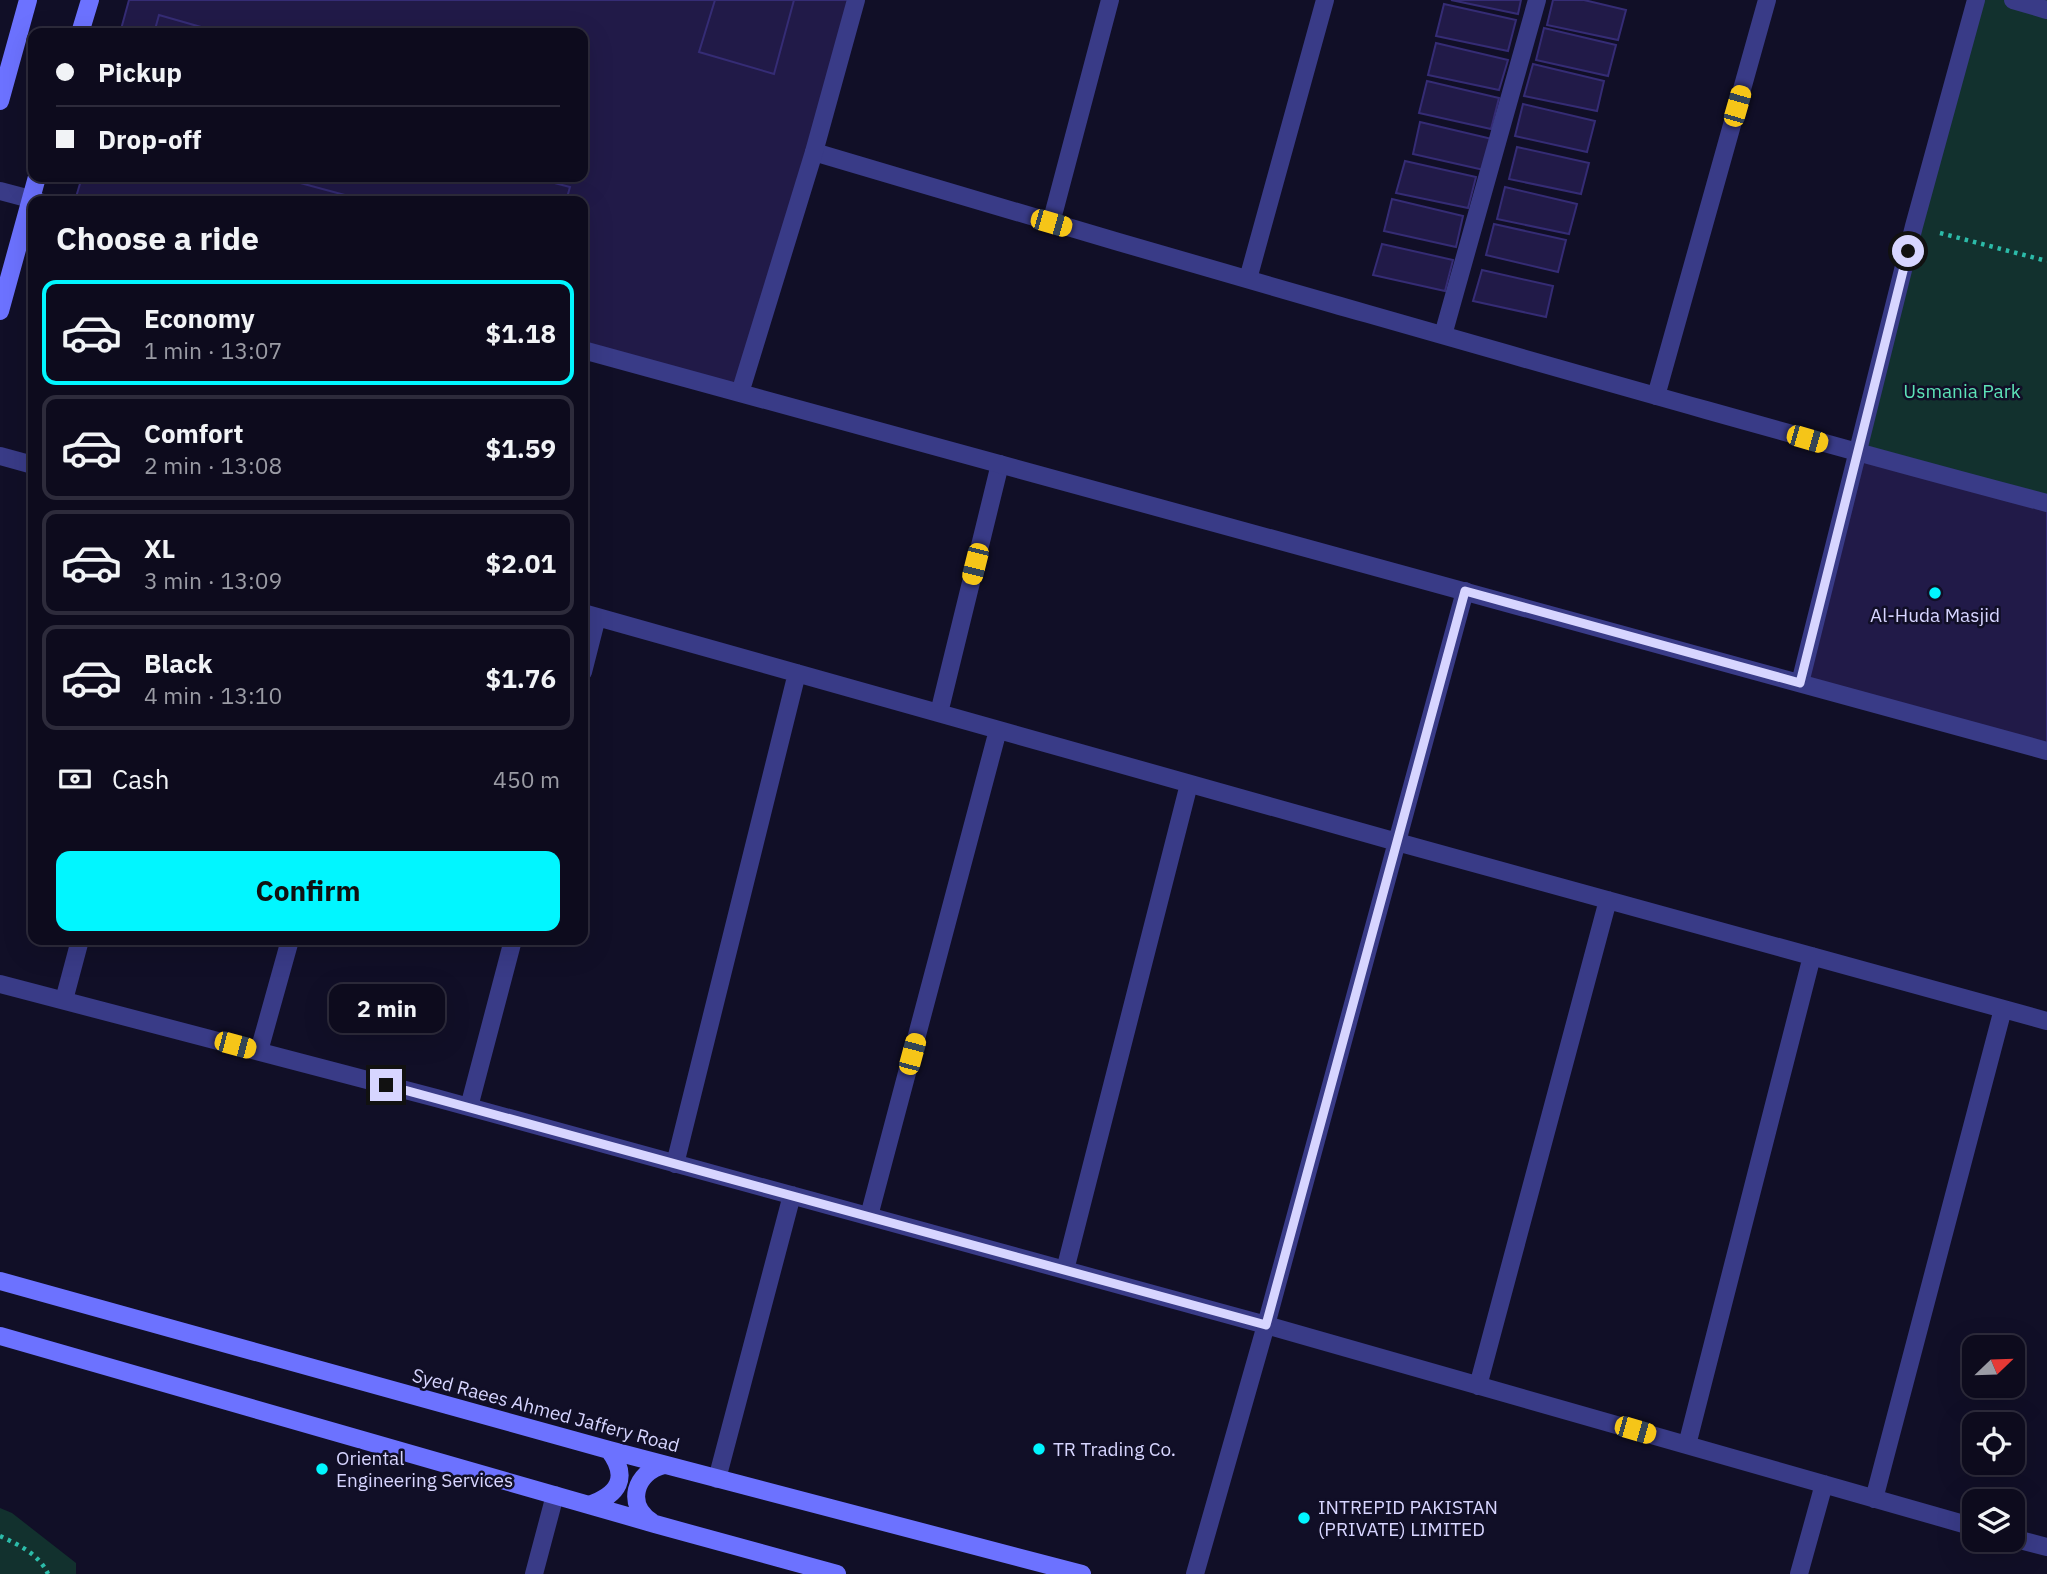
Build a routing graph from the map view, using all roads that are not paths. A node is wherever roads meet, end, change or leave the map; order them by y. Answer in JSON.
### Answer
{"nodes":[{"id":1,"x":28,"y":0,"type":"edge"},
{"id":2,"x":90,"y":0,"type":"edge"},
{"id":3,"x":856,"y":0,"type":"edge"},
{"id":4,"x":1110,"y":0,"type":"edge"},
{"id":5,"x":1325,"y":0,"type":"edge"},
{"id":6,"x":1537,"y":0,"type":"edge"},
{"id":7,"x":1767,"y":0,"type":"edge"},
{"id":8,"x":1976,"y":0,"type":"edge"},
{"id":9,"x":2013,"y":0,"type":"edge"},
{"id":10,"x":2047,"y":10,"type":"edge"},
{"id":11,"x":82,"y":28,"type":"edge"},
{"id":12,"x":0,"y":101,"type":"edge"},
{"id":13,"x":814,"y":152,"type":"junction"},
{"id":14,"x":0,"y":191,"type":"edge"},
{"id":15,"x":28,"y":198,"type":"edge"},
{"id":16,"x":28,"y":220,"type":"edge"},
{"id":17,"x":1051,"y":223,"type":"junction"},
{"id":18,"x":1248,"y":279,"type":"junction"},
{"id":19,"x":0,"y":311,"type":"edge"},
{"id":20,"x":1443,"y":335,"type":"junction"},
{"id":21,"x":588,"y":351,"type":"edge"},
{"id":22,"x":740,"y":393,"type":"junction"},
{"id":23,"x":1657,"y":396,"type":"junction"},
{"id":24,"x":1858,"y":453,"type":"junction"},
{"id":25,"x":0,"y":456,"type":"edge"},
{"id":26,"x":28,"y":464,"type":"edge"},
{"id":27,"x":1000,"y":464,"type":"junction"},
{"id":28,"x":2047,"y":503,"type":"edge"},
{"id":29,"x":1465,"y":591,"type":"junction"},
{"id":30,"x":590,"y":615,"type":"edge"},
{"id":31,"x":797,"y":673,"type":"junction"},
{"id":32,"x":1800,"y":683,"type":"junction"},
{"id":33,"x":939,"y":713,"type":"junction"},
{"id":34,"x":998,"y":730,"type":"junction"},
{"id":35,"x":2047,"y":751,"type":"edge"},
{"id":36,"x":1189,"y":784,"type":"junction"},
{"id":37,"x":1397,"y":842,"type":"junction"},
{"id":38,"x":1608,"y":900,"type":"junction"},
{"id":39,"x":79,"y":945,"type":"edge"},
{"id":40,"x":289,"y":945,"type":"edge"},
{"id":41,"x":512,"y":945,"type":"edge"},
{"id":42,"x":1812,"y":956,"type":"junction"},
{"id":43,"x":0,"y":984,"type":"edge"},
{"id":44,"x":64,"y":1000,"type":"junction"},
{"id":45,"x":2003,"y":1009,"type":"junction"},
{"id":46,"x":2047,"y":1021,"type":"edge"},
{"id":47,"x":259,"y":1051,"type":"junction"},
{"id":48,"x":469,"y":1107,"type":"junction"},
{"id":49,"x":675,"y":1164,"type":"junction"},
{"id":50,"x":792,"y":1195,"type":"junction"},
{"id":51,"x":869,"y":1216,"type":"junction"},
{"id":52,"x":1065,"y":1270,"type":"junction"},
{"id":53,"x":0,"y":1281,"type":"edge"},
{"id":54,"x":1266,"y":1325,"type":"junction"},
{"id":55,"x":0,"y":1336,"type":"edge"},
{"id":56,"x":1478,"y":1386,"type":"junction"},
{"id":57,"x":1687,"y":1445,"type":"junction"},
{"id":58,"x":609,"y":1450,"type":"junction"},
{"id":59,"x":664,"y":1465,"type":"junction"},
{"id":60,"x":717,"y":1479,"type":"junction"},
{"id":61,"x":1824,"y":1484,"type":"junction"},
{"id":62,"x":555,"y":1495,"type":"junction"},
{"id":63,"x":1874,"y":1499,"type":"junction"},
{"id":64,"x":589,"y":1504,"type":"junction"},
{"id":65,"x":655,"y":1524,"type":"junction"},
{"id":66,"x":1962,"y":1524,"type":"edge"},
{"id":67,"x":2025,"y":1542,"type":"edge"},
{"id":68,"x":2047,"y":1548,"type":"edge"},
{"id":69,"x":534,"y":1574,"type":"edge"},
{"id":70,"x":837,"y":1574,"type":"edge"},
{"id":71,"x":1082,"y":1574,"type":"edge"},
{"id":72,"x":1195,"y":1574,"type":"edge"},
{"id":73,"x":1799,"y":1574,"type":"edge"}],
"edges":[{"from":1,"to":12,"type":"main road"},
{"from":2,"to":11,"type":"main road"},
{"from":3,"to":13,"type":"street"},
{"from":4,"to":17,"type":"street"},
{"from":5,"to":18,"type":"street"},
{"from":6,"to":20,"type":"street"},
{"from":7,"to":23,"type":"street"},
{"from":8,"to":24,"type":"street"},
{"from":9,"to":10,"type":"street"},
{"from":13,"to":17,"type":"street"},
{"from":13,"to":22,"type":"street"},
{"from":14,"to":15,"type":"street"},
{"from":16,"to":19,"type":"main road"},
{"from":17,"to":18,"type":"street"},
{"from":18,"to":20,"type":"street"},
{"from":20,"to":23,"type":"street"},
{"from":21,"to":22,"type":"street"},
{"from":22,"to":27,"type":"street"},
{"from":23,"to":24,"type":"street"},
{"from":24,"to":28,"type":"street"},
{"from":24,"to":32,"type":"street"},
{"from":25,"to":26,"type":"street"},
{"from":27,"to":29,"type":"street"},
{"from":27,"to":33,"type":"street"},
{"from":29,"to":32,"type":"street"},
{"from":29,"to":37,"type":"street"},
{"from":30,"to":31,"type":"street"},
{"from":31,"to":33,"type":"street"},
{"from":31,"to":49,"type":"street"},
{"from":32,"to":35,"type":"street"},
{"from":33,"to":34,"type":"street"},
{"from":34,"to":36,"type":"street"},
{"from":34,"to":51,"type":"street"},
{"from":36,"to":37,"type":"street"},
{"from":36,"to":52,"type":"street"},
{"from":37,"to":38,"type":"street"},
{"from":37,"to":54,"type":"street"},
{"from":38,"to":42,"type":"street"},
{"from":38,"to":56,"type":"street"},
{"from":39,"to":44,"type":"street"},
{"from":40,"to":47,"type":"street"},
{"from":41,"to":48,"type":"street"},
{"from":42,"to":45,"type":"street"},
{"from":42,"to":57,"type":"street"},
{"from":43,"to":44,"type":"street"},
{"from":44,"to":47,"type":"street"},
{"from":45,"to":46,"type":"street"},
{"from":45,"to":63,"type":"street"},
{"from":47,"to":48,"type":"street"},
{"from":48,"to":49,"type":"street"},
{"from":49,"to":50,"type":"street"},
{"from":50,"to":51,"type":"street"},
{"from":50,"to":60,"type":"street"},
{"from":51,"to":52,"type":"street"},
{"from":52,"to":54,"type":"street"},
{"from":53,"to":58,"type":"main road","name":"Syed Raees Ahmed Jaffery Road"},
{"from":54,"to":56,"type":"street"},
{"from":54,"to":72,"type":"street"},
{"from":55,"to":62,"type":"main road"},
{"from":56,"to":57,"type":"street"},
{"from":57,"to":61,"type":"street"},
{"from":58,"to":59,"type":"main road","name":"Syed Raees Ahmed Jaffery Road"},
{"from":58,"to":64,"type":"main road"},
{"from":59,"to":60,"type":"main road","name":"Syed Raees Ahmed Jaffery Road"},
{"from":59,"to":65,"type":"main road"},
{"from":60,"to":71,"type":"main road","name":"Syed Raees Ahmed Jaffery Road"},
{"from":61,"to":63,"type":"street"},
{"from":61,"to":73,"type":"street"},
{"from":62,"to":64,"type":"main road"},
{"from":62,"to":69,"type":"street"},
{"from":63,"to":66,"type":"street"},
{"from":64,"to":65,"type":"main road"},
{"from":65,"to":70,"type":"main road"},
{"from":67,"to":68,"type":"street"}]}
